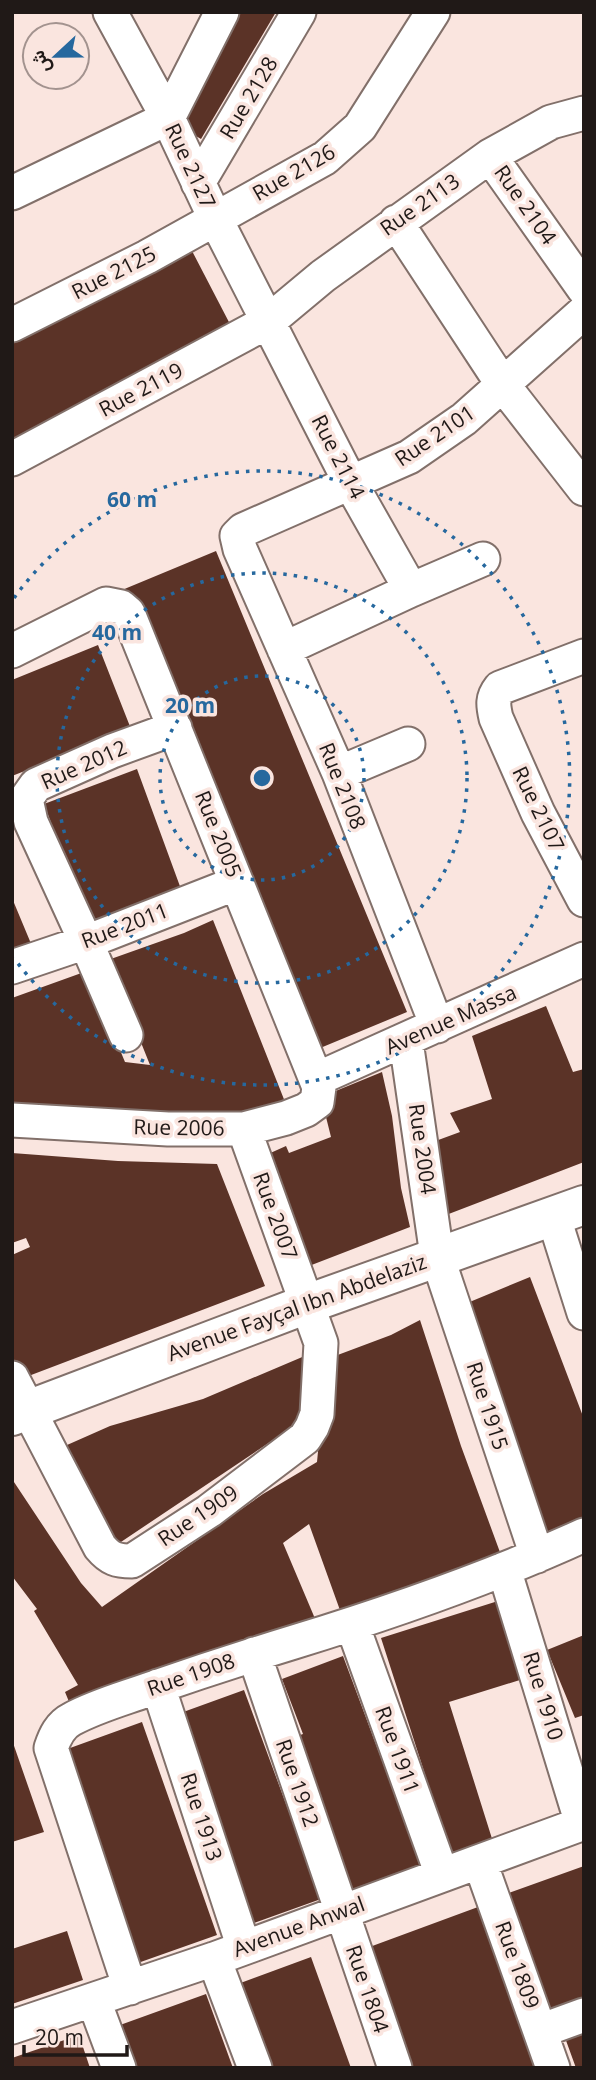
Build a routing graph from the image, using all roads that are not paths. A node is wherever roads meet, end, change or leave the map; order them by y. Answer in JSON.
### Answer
{"nodes":[{"id":1,"x":110,"y":12,"type":"edge"},
{"id":2,"x":222,"y":12,"type":"edge"},
{"id":3,"x":299,"y":12,"type":"edge"},
{"id":4,"x":433,"y":12,"type":"edge"},
{"id":5,"x":584,"y":113,"type":"edge"},
{"id":6,"x":168,"y":118,"type":"junction"},
{"id":7,"x":490,"y":156,"type":"junction"},
{"id":8,"x":198,"y":183,"type":"junction"},
{"id":9,"x":12,"y":193,"type":"edge"},
{"id":10,"x":215,"y":218,"type":"junction"},
{"id":11,"x":396,"y":222,"type":"junction"},
{"id":12,"x":584,"y":289,"type":"edge"},
{"id":13,"x":584,"y":312,"type":"edge"},
{"id":14,"x":269,"y":321,"type":"junction"},
{"id":15,"x":12,"y":325,"type":"edge"},
{"id":16,"x":503,"y":386,"type":"junction"},
{"id":17,"x":12,"y":459,"type":"edge"},
{"id":18,"x":351,"y":484,"type":"junction"},
{"id":19,"x":584,"y":489,"type":"edge"},
{"id":20,"x":240,"y":549,"type":"joint"},
{"id":21,"x":483,"y":559,"type":"dead end"},
{"id":22,"x":411,"y":590,"type":"junction"},
{"id":23,"x":284,"y":649,"type":"junction"},
{"id":24,"x":12,"y":651,"type":"edge"},
{"id":25,"x":584,"y":656,"type":"edge"},
{"id":26,"x":175,"y":728,"type":"junction"},
{"id":27,"x":408,"y":744,"type":"dead end"},
{"id":28,"x":339,"y":773,"type":"junction"},
{"id":29,"x":237,"y":883,"type":"junction"},
{"id":30,"x":584,"y":900,"type":"edge"},
{"id":31,"x":86,"y":942,"type":"junction"},
{"id":32,"x":584,"y":959,"type":"edge"},
{"id":33,"x":12,"y":967,"type":"edge"},
{"id":34,"x":437,"y":1026,"type":"junction"},
{"id":35,"x":126,"y":1035,"type":"dead end"},
{"id":36,"x":406,"y":1041,"type":"junction"},
{"id":37,"x":317,"y":1079,"type":"junction"},
{"id":38,"x":12,"y":1120,"type":"edge"},
{"id":39,"x":244,"y":1129,"type":"junction"},
{"id":40,"x":569,"y":1210,"type":"edge"},
{"id":41,"x":437,"y":1256,"type":"junction"},
{"id":42,"x":307,"y":1304,"type":"junction"},
{"id":43,"x":584,"y":1313,"type":"edge"},
{"id":44,"x":18,"y":1401,"type":"edge"},
{"id":45,"x":584,"y":1535,"type":"edge"},
{"id":46,"x":537,"y":1556,"type":"junction"},
{"id":47,"x":504,"y":1569,"type":"junction"},
{"id":48,"x":352,"y":1624,"type":"junction"},
{"id":49,"x":254,"y":1654,"type":"junction"},
{"id":50,"x":158,"y":1686,"type":"junction"},
{"id":51,"x":583,"y":1824,"type":"edge"},
{"id":52,"x":480,"y":1863,"type":"junction"},
{"id":53,"x":442,"y":1875,"type":"junction"},
{"id":54,"x":340,"y":1911,"type":"junction"},
{"id":55,"x":229,"y":1953,"type":"junction"},
{"id":56,"x":130,"y":1988,"type":"junction"},
{"id":57,"x":94,"y":2001,"type":"junction"},
{"id":58,"x":584,"y":2015,"type":"edge"},
{"id":59,"x":12,"y":2027,"type":"edge"},
{"id":60,"x":540,"y":2031,"type":"junction"},
{"id":61,"x":119,"y":2068,"type":"edge"},
{"id":62,"x":255,"y":2068,"type":"edge"},
{"id":63,"x":395,"y":2068,"type":"edge"},
{"id":64,"x":553,"y":2068,"type":"edge"}],
"edges":[{"from":1,"to":6,"type":"street","name":"Rue 2127"},
{"from":2,"to":6,"type":"street"},
{"from":3,"to":8,"type":"street","name":"Rue 2128"},
{"from":4,"to":10,"type":"street","name":"Rue 2126"},
{"from":5,"to":7,"type":"street","name":"Rue 2113"},
{"from":6,"to":8,"type":"street","name":"Rue 2127"},
{"from":6,"to":9,"type":"street"},
{"from":7,"to":11,"type":"street","name":"Rue 2113"},
{"from":7,"to":12,"type":"street","name":"Rue 2104"},
{"from":8,"to":10,"type":"street","name":"Rue 2127"},
{"from":10,"to":14,"type":"street","name":"Rue 2127"},
{"from":10,"to":15,"type":"street","name":"Rue 2125"},
{"from":11,"to":14,"type":"street","name":"Rue 2113"},
{"from":11,"to":16,"type":"street"},
{"from":13,"to":16,"type":"street","name":"Rue 2101"},
{"from":14,"to":17,"type":"street","name":"Rue 2119"},
{"from":14,"to":18,"type":"street","name":"Rue 2114"},
{"from":16,"to":18,"type":"street","name":"Rue 2101"},
{"from":16,"to":19,"type":"street"},
{"from":18,"to":20,"type":"street","name":"Rue 2101"},
{"from":18,"to":22,"type":"street","name":"Rue 2114"},
{"from":20,"to":23,"type":"street","name":"Rue 2108"},
{"from":21,"to":22,"type":"street"},
{"from":22,"to":23,"type":"street"},
{"from":23,"to":28,"type":"street","name":"Rue 2108"},
{"from":24,"to":26,"type":"street","name":"Rue 2005"},
{"from":25,"to":30,"type":"street","name":"Rue 2107"},
{"from":26,"to":29,"type":"street","name":"Rue 2005"},
{"from":26,"to":31,"type":"street","name":"Rue 2012"},
{"from":27,"to":28,"type":"street"},
{"from":28,"to":34,"type":"street","name":"Rue 2108"},
{"from":29,"to":31,"type":"street","name":"Rue 2011"},
{"from":29,"to":37,"type":"street","name":"Rue 2005"},
{"from":31,"to":33,"type":"street","name":"Rue 2011"},
{"from":31,"to":35,"type":"street"},
{"from":32,"to":34,"type":"street","name":"Avenue Massa"},
{"from":34,"to":36,"type":"street","name":"Avenue Massa"},
{"from":36,"to":37,"type":"street","name":"Avenue Massa"},
{"from":36,"to":41,"type":"street","name":"Rue 2004"},
{"from":37,"to":39,"type":"street","name":"Rue 2006"},
{"from":38,"to":39,"type":"street","name":"Rue 2006"},
{"from":39,"to":42,"type":"street","name":"Rue 2007"},
{"from":40,"to":41,"type":"street","name":"Avenue Fayçal Ibn Abdelaziz"},
{"from":40,"to":43,"type":"street"},
{"from":41,"to":42,"type":"street","name":"Avenue Fayçal Ibn Abdelaziz"},
{"from":41,"to":46,"type":"street","name":"Rue 1915"},
{"from":42,"to":44,"type":"street","name":"Avenue Fayçal Ibn Abdelaziz"},
{"from":42,"to":44,"type":"street","name":"Rue 1909"},
{"from":45,"to":46,"type":"street","name":"Rue 1908"},
{"from":46,"to":47,"type":"street","name":"Rue 1908"},
{"from":47,"to":48,"type":"street","name":"Rue 1908"},
{"from":47,"to":51,"type":"street","name":"Rue 1910"},
{"from":48,"to":49,"type":"street","name":"Rue 1908"},
{"from":48,"to":53,"type":"street","name":"Rue 1911"},
{"from":49,"to":50,"type":"street","name":"Rue 1908"},
{"from":49,"to":54,"type":"street","name":"Rue 1912"},
{"from":50,"to":55,"type":"street","name":"Rue 1913"},
{"from":50,"to":56,"type":"street","name":"Rue 1908"},
{"from":51,"to":52,"type":"street","name":"Avenue Anwal"},
{"from":52,"to":53,"type":"street","name":"Avenue Anwal"},
{"from":52,"to":60,"type":"street","name":"Rue 1809"},
{"from":53,"to":54,"type":"street","name":"Avenue Anwal"},
{"from":54,"to":55,"type":"street","name":"Avenue Anwal"},
{"from":54,"to":63,"type":"street","name":"Rue 1804"},
{"from":55,"to":56,"type":"street","name":"Avenue Anwal"},
{"from":55,"to":62,"type":"street","name":"Rue 1913"},
{"from":56,"to":57,"type":"street","name":"Avenue Anwal"},
{"from":57,"to":59,"type":"street","name":"Avenue Anwal"},
{"from":57,"to":61,"type":"street"},
{"from":58,"to":60,"type":"street"},
{"from":60,"to":64,"type":"street","name":"Rue 1809"}]}
